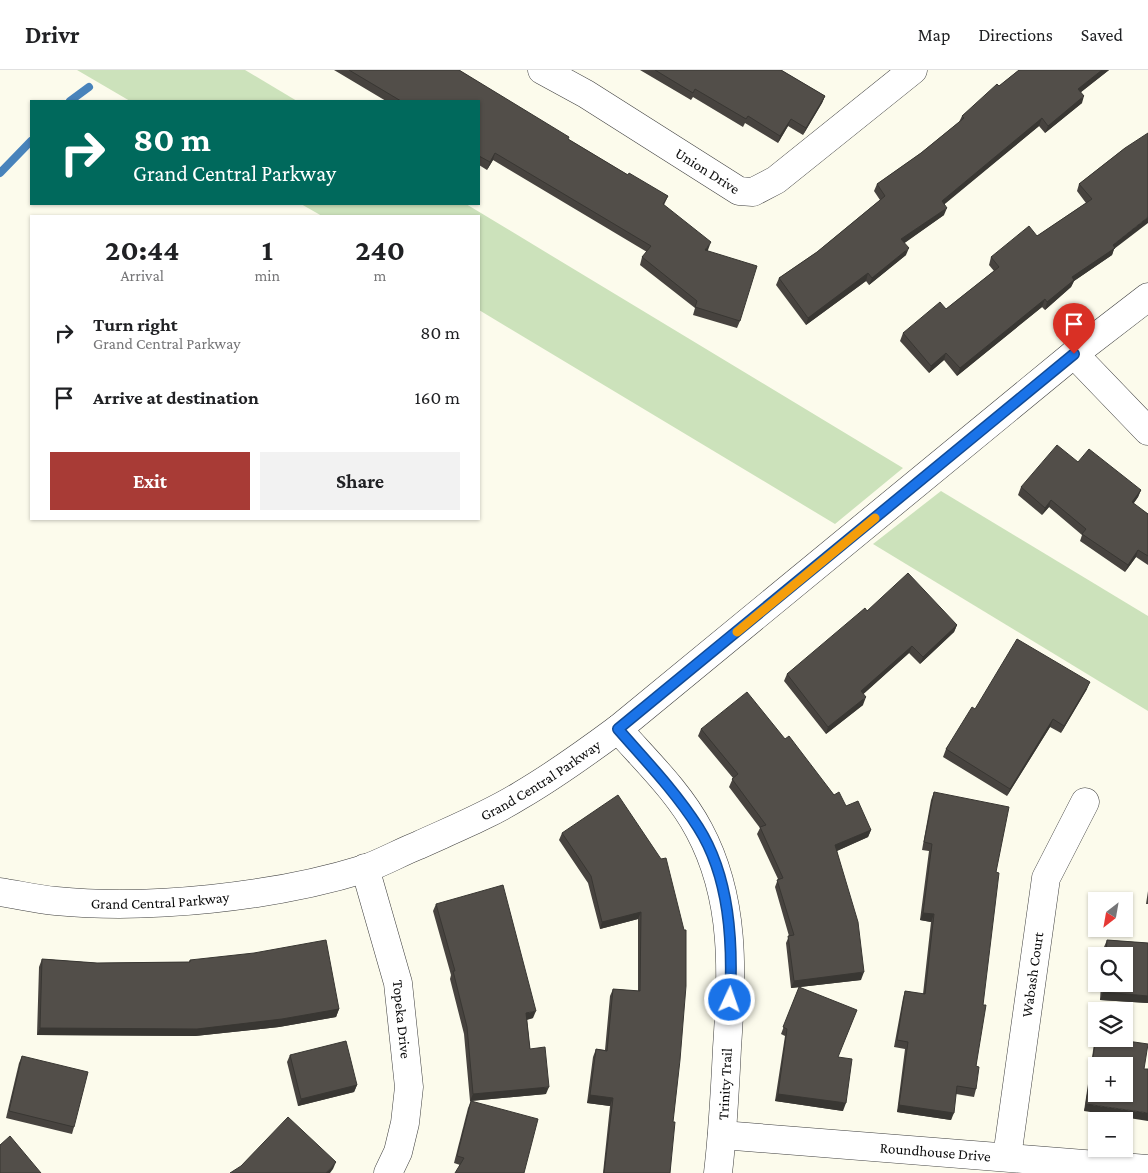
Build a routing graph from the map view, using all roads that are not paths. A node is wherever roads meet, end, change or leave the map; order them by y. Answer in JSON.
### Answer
{"nodes":[{"id":1,"x":542,"y":70,"type":"edge"},
{"id":2,"x":913,"y":70,"type":"edge"},
{"id":3,"x":1148,"y":297,"type":"edge"},
{"id":4,"x":1074,"y":354,"type":"junction"},
{"id":5,"x":1148,"y":431,"type":"edge"},
{"id":6,"x":618,"y":729,"type":"junction"},
{"id":7,"x":1084,"y":802,"type":"dead end"},
{"id":8,"x":365,"y":868,"type":"junction"},
{"id":9,"x":0,"y":892,"type":"edge"},
{"id":10,"x":722,"y":1135,"type":"junction"},
{"id":11,"x":1007,"y":1157,"type":"junction"},
{"id":12,"x":1148,"y":1169,"type":"edge"},
{"id":13,"x":388,"y":1173,"type":"edge"},
{"id":14,"x":718,"y":1173,"type":"edge"}],
"edges":[{"from":1,"to":2,"type":"street","name":"Union Drive"},
{"from":3,"to":4,"type":"street","name":"Grand Central Parkway"},
{"from":4,"to":5,"type":"street"},
{"from":4,"to":6,"type":"street","name":"Grand Central Parkway"},
{"from":6,"to":8,"type":"street","name":"Grand Central Parkway"},
{"from":6,"to":10,"type":"street","name":"Trinity Trail"},
{"from":7,"to":11,"type":"street","name":"Wabash Court"},
{"from":8,"to":9,"type":"street","name":"Grand Central Parkway"},
{"from":8,"to":13,"type":"street","name":"Topeka Drive"},
{"from":10,"to":11,"type":"street","name":"Roundhouse Drive"},
{"from":10,"to":14,"type":"street","name":"Trinity Trail"},
{"from":11,"to":12,"type":"street","name":"Roundhouse Drive"}]}
